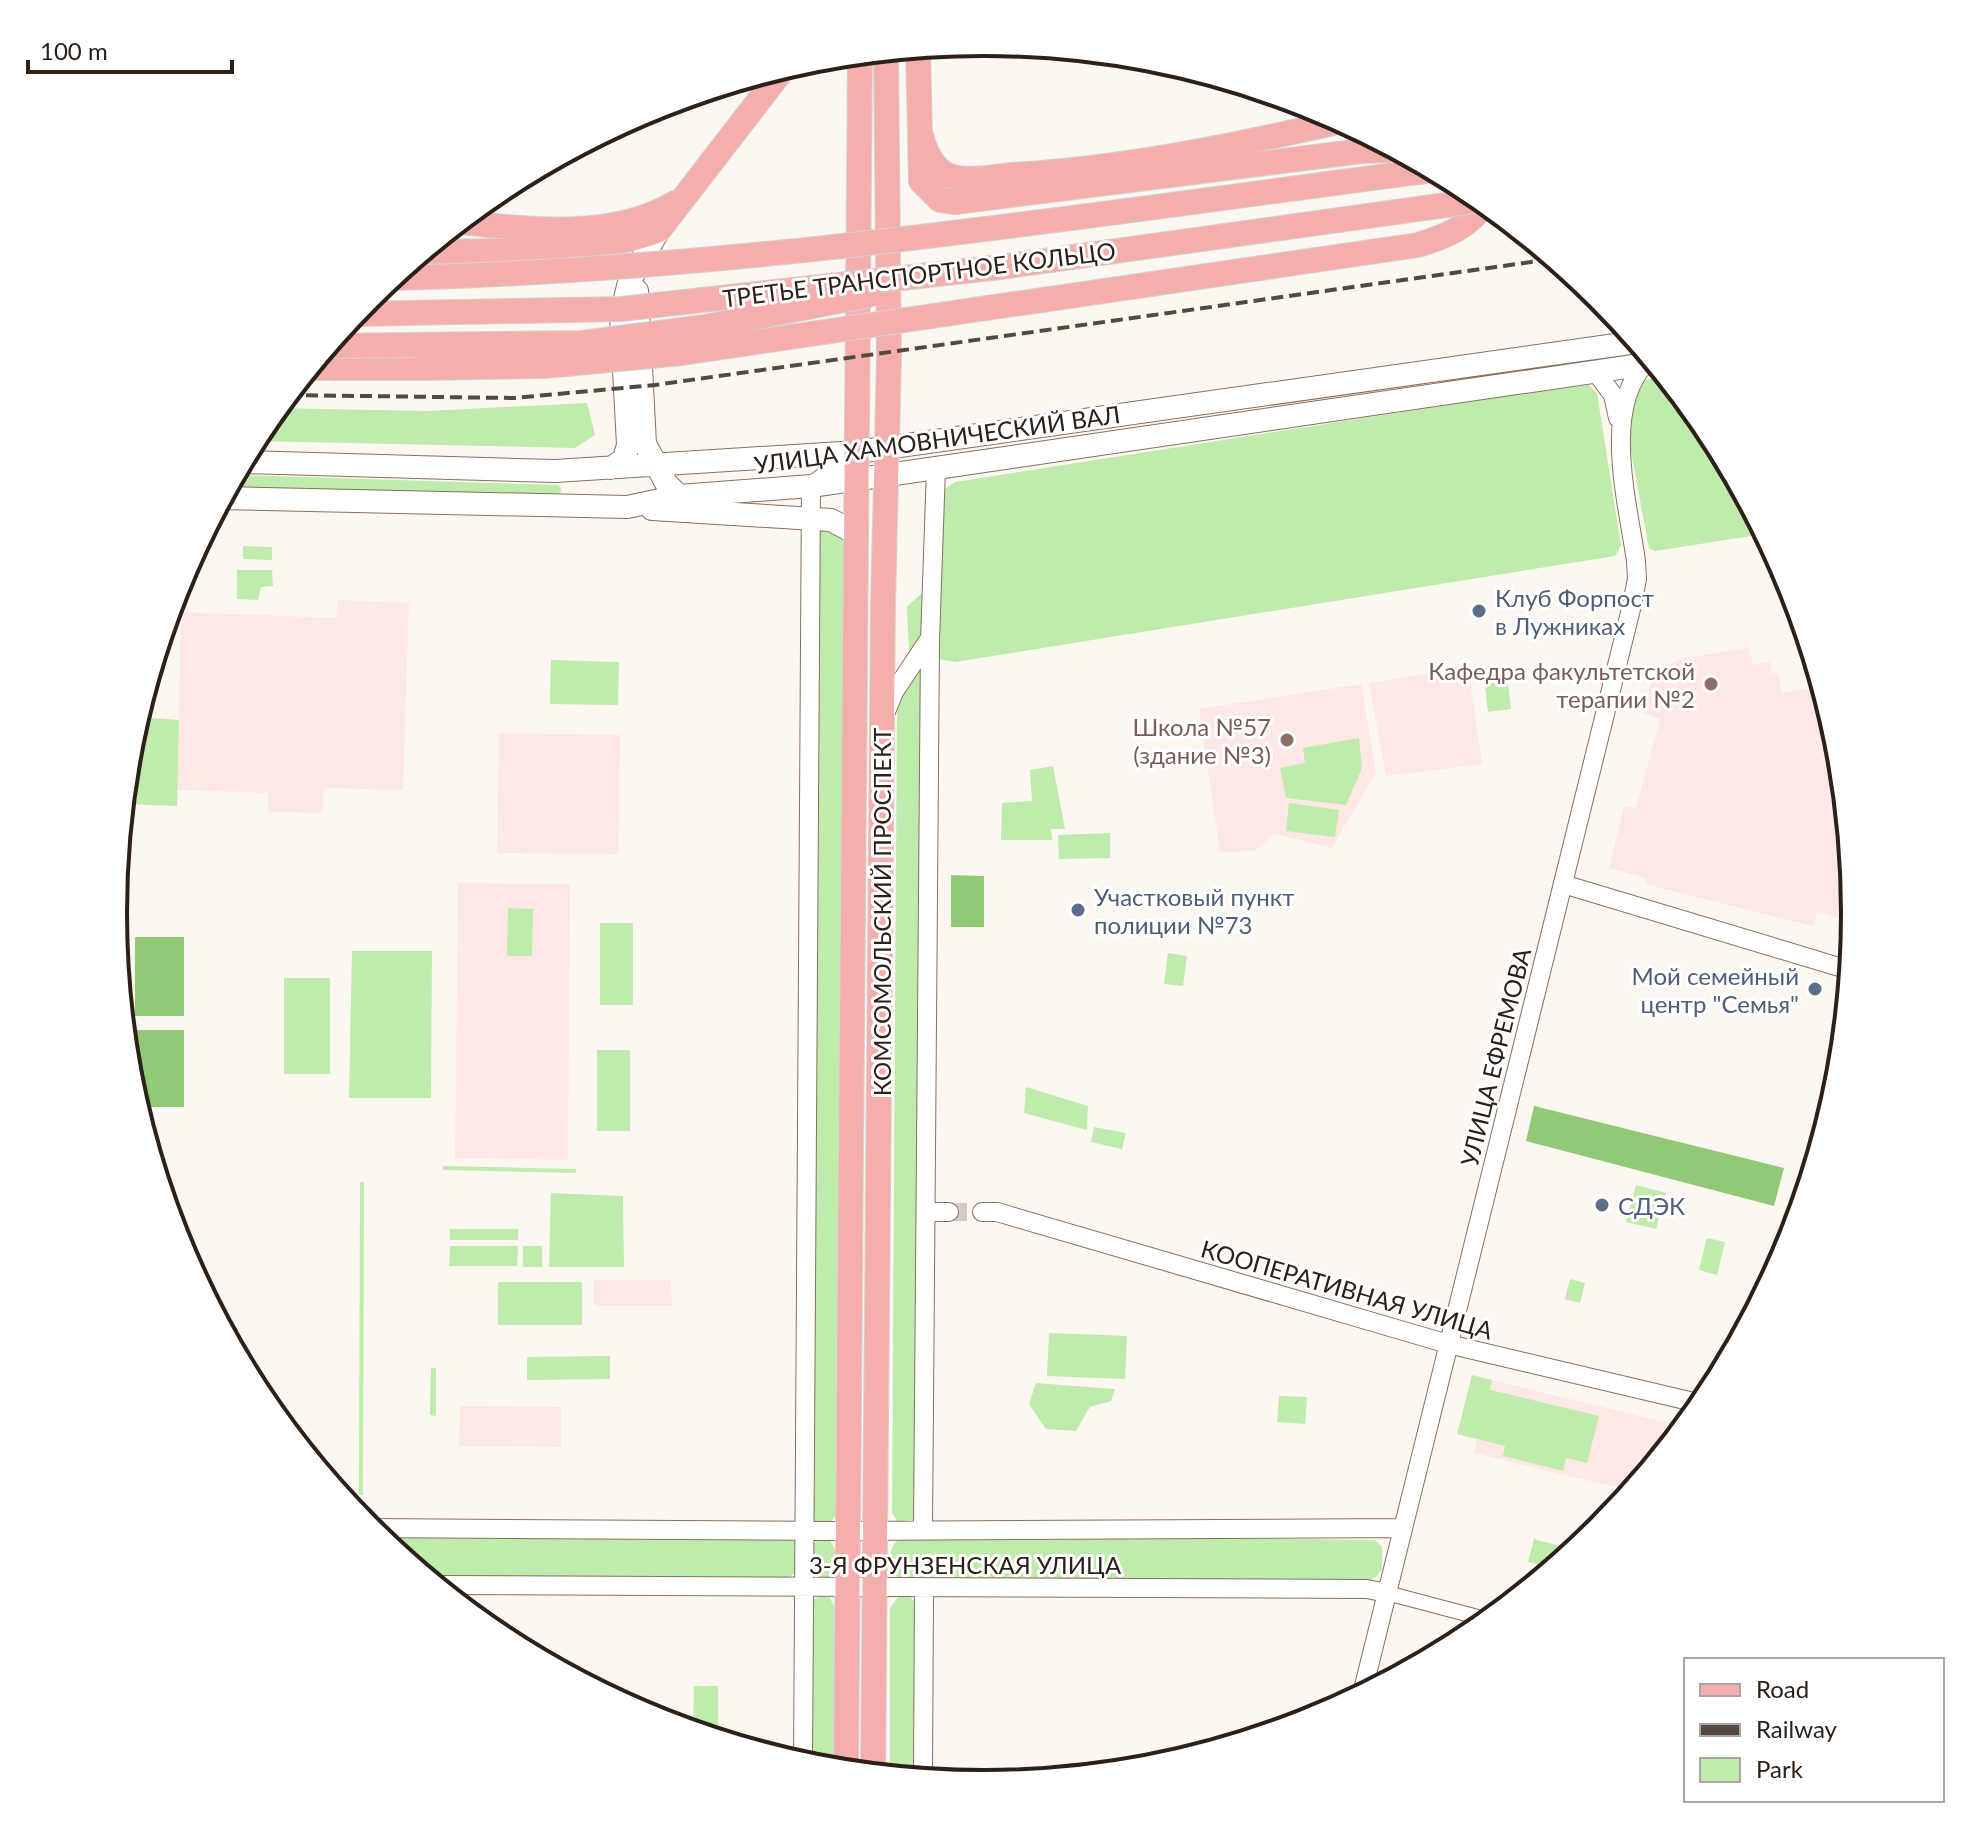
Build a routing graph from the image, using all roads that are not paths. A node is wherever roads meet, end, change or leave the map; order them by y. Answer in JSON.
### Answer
{"nodes":[{"id":1,"x":918,"y":59,"type":"edge"},
{"id":2,"x":886,"y":62,"type":"edge"},
{"id":3,"x":860,"y":65,"type":"edge"},
{"id":4,"x":773,"y":82,"type":"edge"},
{"id":5,"x":917,"y":126,"type":"junction"},
{"id":6,"x":1322,"y":126,"type":"edge"},
{"id":7,"x":1378,"y":152,"type":"edge"},
{"id":8,"x":1414,"y":172,"type":"edge"},
{"id":9,"x":688,"y":196,"type":"junction"},
{"id":10,"x":1466,"y":204,"type":"edge"},
{"id":11,"x":1478,"y":213,"type":"edge"},
{"id":12,"x":888,"y":216,"type":"junction"},
{"id":13,"x":475,"y":223,"type":"edge"},
{"id":14,"x":659,"y":230,"type":"junction"},
{"id":15,"x":440,"y":251,"type":"edge"},
{"id":16,"x":643,"y":255,"type":"junction"},
{"id":17,"x":1001,"y":267,"type":"junction"},
{"id":18,"x":410,"y":278,"type":"edge"},
{"id":19,"x":372,"y":314,"type":"edge"},
{"id":20,"x":1624,"y":344,"type":"edge"},
{"id":21,"x":342,"y":346,"type":"edge"},
{"id":22,"x":1582,"y":349,"type":"junction"},
{"id":23,"x":1642,"y":365,"type":"edge"},
{"id":24,"x":323,"y":368,"type":"edge"},
{"id":25,"x":1646,"y":369,"type":"edge"},
{"id":26,"x":1602,"y":370,"type":"junction"},
{"id":27,"x":1622,"y":421,"type":"junction"},
{"id":28,"x":888,"y":449,"type":"junction"},
{"id":29,"x":857,"y":452,"type":"junction"},
{"id":30,"x":255,"y":462,"type":"edge"},
{"id":31,"x":655,"y":465,"type":"junction"},
{"id":32,"x":611,"y":468,"type":"junction"},
{"id":33,"x":936,"y":468,"type":"junction"},
{"id":34,"x":886,"y":475,"type":"junction"},
{"id":35,"x":857,"y":479,"type":"junction"},
{"id":36,"x":811,"y":486,"type":"junction"},
{"id":37,"x":679,"y":496,"type":"junction"},
{"id":38,"x":234,"y":498,"type":"edge"},
{"id":39,"x":627,"y":507,"type":"junction"},
{"id":40,"x":810,"y":519,"type":"junction"},
{"id":41,"x":857,"y":534,"type":"junction"},
{"id":42,"x":931,"y":626,"type":"junction"},
{"id":43,"x":882,"y":721,"type":"junction"},
{"id":44,"x":1563,"y":884,"type":"junction"},
{"id":45,"x":1839,"y":967,"type":"edge"},
{"id":46,"x":926,"y":1212,"type":"junction"},
{"id":47,"x":949,"y":1212,"type":"tunnel mouth"},
{"id":48,"x":982,"y":1212,"type":"tunnel mouth"},
{"id":49,"x":1448,"y":1344,"type":"junction"},
{"id":50,"x":1689,"y":1401,"type":"edge"},
{"id":51,"x":388,"y":1528,"type":"edge"},
{"id":52,"x":1402,"y":1528,"type":"junction"},
{"id":53,"x":923,"y":1529,"type":"junction"},
{"id":54,"x":876,"y":1530,"type":"junction"},
{"id":55,"x":805,"y":1531,"type":"junction"},
{"id":56,"x":848,"y":1531,"type":"junction"},
{"id":57,"x":453,"y":1585,"type":"edge"},
{"id":58,"x":804,"y":1588,"type":"junction"},
{"id":59,"x":848,"y":1588,"type":"junction"},
{"id":60,"x":875,"y":1588,"type":"junction"},
{"id":61,"x":924,"y":1588,"type":"junction"},
{"id":62,"x":1387,"y":1593,"type":"junction"},
{"id":63,"x":1474,"y":1616,"type":"edge"},
{"id":64,"x":1365,"y":1681,"type":"edge"},
{"id":65,"x":803,"y":1751,"type":"edge"},
{"id":66,"x":846,"y":1759,"type":"edge"},
{"id":67,"x":873,"y":1763,"type":"edge"},
{"id":68,"x":923,"y":1768,"type":"edge"}],
"edges":[{"from":1,"to":5,"type":"main road"},
{"from":2,"to":12,"type":"main road","name":"КОМСОМОЛЬСКИЙ ПРОСПЕКТ"},
{"from":3,"to":29,"type":"main road","name":"КОМСОМОЛЬСКИЙ ПРОСПЕКТ"},
{"from":4,"to":9,"type":"main road"},
{"from":5,"to":6,"type":"main road"},
{"from":5,"to":7,"type":"main road"},
{"from":5,"to":12,"type":"main road"},
{"from":8,"to":18,"type":"main road","name":"ТРЕТЬЕ ТРАНСПОРТНОЕ КОЛЬЦО","bridge":true},
{"from":9,"to":13,"type":"main road"},
{"from":9,"to":14,"type":"main road"},
{"from":10,"to":17,"type":"main road","name":"ТРЕТЬЕ ТРАНСПОРТНОЕ КОЛЬЦО","bridge":true},
{"from":11,"to":24,"type":"main road","bridge":true},
{"from":12,"to":28,"type":"main road","name":"КОМСОМОЛЬСКИЙ ПРОСПЕКТ"},
{"from":14,"to":15,"type":"main road"},
{"from":14,"to":16,"type":"main road"},
{"from":16,"to":31,"type":"main road"},
{"from":16,"to":32,"type":"main road"},
{"from":17,"to":19,"type":"main road","name":"ТРЕТЬЕ ТРАНСПОРТНОЕ КОЛЬЦО","bridge":true},
{"from":17,"to":21,"type":"main road","bridge":true},
{"from":20,"to":22,"type":"main road","name":"УЛИЦА ХАМОВНИЧЕСКИЙ ВАЛ"},
{"from":22,"to":26,"type":"street","name":"УЛИЦА ЕФРЕМОВА"},
{"from":22,"to":28,"type":"main road","name":"УЛИЦА ХАМОВНИЧЕСКИЙ ВАЛ"},
{"from":23,"to":26,"type":"main road","name":"УЛИЦА ХАМОВНИЧЕСКИЙ ВАЛ"},
{"from":25,"to":27,"type":"street","name":"УЛИЦА ЕФРЕМОВА"},
{"from":26,"to":27,"type":"street","name":"УЛИЦА ЕФРЕМОВА"},
{"from":26,"to":33,"type":"main road","name":"УЛИЦА ХАМОВНИЧЕСКИЙ ВАЛ"},
{"from":27,"to":44,"type":"street","name":"УЛИЦА ЕФРЕМОВА"},
{"from":28,"to":29,"type":"main road","name":"УЛИЦА ХАМОВНИЧЕСКИЙ ВАЛ"},
{"from":28,"to":34,"type":"main road","name":"КОМСОМОЛЬСКИЙ ПРОСПЕКТ"},
{"from":29,"to":31,"type":"main road","name":"УЛИЦА ХАМОВНИЧЕСКИЙ ВАЛ"},
{"from":29,"to":35,"type":"main road","name":"КОМСОМОЛЬСКИЙ ПРОСПЕКТ"},
{"from":29,"to":36,"type":"street"},
{"from":30,"to":32,"type":"main road","name":"УЛИЦА ХАМОВНИЧЕСКИЙ ВАЛ"},
{"from":31,"to":32,"type":"main road","name":"УЛИЦА ХАМОВНИЧЕСКИЙ ВАЛ"},
{"from":31,"to":37,"type":"main road"},
{"from":33,"to":34,"type":"main road","name":"УЛИЦА ХАМОВНИЧЕСКИЙ ВАЛ"},
{"from":33,"to":42,"type":"street","name":"КОМСОМОЛЬСКИЙ ПРОСПЕКТ"},
{"from":34,"to":35,"type":"main road","name":"УЛИЦА ХАМОВНИЧЕСКИЙ ВАЛ"},
{"from":34,"to":43,"type":"main road","name":"КОМСОМОЛЬСКИЙ ПРОСПЕКТ"},
{"from":35,"to":36,"type":"main road","name":"УЛИЦА ХАМОВНИЧЕСКИЙ ВАЛ"},
{"from":35,"to":41,"type":"main road","name":"КОМСОМОЛЬСКИЙ ПРОСПЕКТ"},
{"from":36,"to":37,"type":"main road","name":"УЛИЦА ХАМОВНИЧЕСКИЙ ВАЛ"},
{"from":36,"to":40,"type":"street"},
{"from":37,"to":39,"type":"main road","name":"УЛИЦА ХАМОВНИЧЕСКИЙ ВАЛ"},
{"from":38,"to":39,"type":"main road","name":"УЛИЦА ХАМОВНИЧЕСКИЙ ВАЛ"},
{"from":39,"to":40,"type":"main road"},
{"from":40,"to":41,"type":"main road"},
{"from":40,"to":55,"type":"street"},
{"from":41,"to":56,"type":"main road","name":"КОМСОМОЛЬСКИЙ ПРОСПЕКТ"},
{"from":42,"to":43,"type":"street"},
{"from":42,"to":46,"type":"street","name":"КОМСОМОЛЬСКИЙ ПРОСПЕКТ"},
{"from":43,"to":54,"type":"main road","name":"КОМСОМОЛЬСКИЙ ПРОСПЕКТ"},
{"from":44,"to":45,"type":"street"},
{"from":44,"to":49,"type":"street","name":"УЛИЦА ЕФРЕМОВА"},
{"from":46,"to":47,"type":"street"},
{"from":46,"to":53,"type":"street","name":"КОМСОМОЛЬСКИЙ ПРОСПЕКТ"},
{"from":48,"to":49,"type":"street","name":"КООПЕРАТИВНАЯ УЛИЦА"},
{"from":49,"to":50,"type":"street","name":"КООПЕРАТИВНАЯ УЛИЦА"},
{"from":49,"to":52,"type":"street","name":"УЛИЦА ЕФРЕМОВА"},
{"from":51,"to":55,"type":"street","name":"3-Я ФРУНЗЕНСКАЯ УЛИЦА"},
{"from":52,"to":53,"type":"street","name":"3-Я ФРУНЗЕНСКАЯ УЛИЦА"},
{"from":52,"to":62,"type":"street","name":"УЛИЦА ЕФРЕМОВА"},
{"from":53,"to":54,"type":"street","name":"3-Я ФРУНЗЕНСКАЯ УЛИЦА"},
{"from":54,"to":56,"type":"street","name":"3-Я ФРУНЗЕНСКАЯ УЛИЦА"},
{"from":54,"to":60,"type":"main road","name":"КОМСОМОЛЬСКИЙ ПРОСПЕКТ"},
{"from":55,"to":56,"type":"street","name":"3-Я ФРУНЗЕНСКАЯ УЛИЦА"},
{"from":55,"to":58,"type":"street"},
{"from":56,"to":59,"type":"main road","name":"КОМСОМОЛЬСКИЙ ПРОСПЕКТ"},
{"from":57,"to":58,"type":"street","name":"3-Я ФРУНЗЕНСКАЯ УЛИЦА"},
{"from":58,"to":59,"type":"street","name":"3-Я ФРУНЗЕНСКАЯ УЛИЦА"},
{"from":58,"to":65,"type":"street"},
{"from":59,"to":60,"type":"street","name":"3-Я ФРУНЗЕНСКАЯ УЛИЦА"},
{"from":59,"to":66,"type":"main road","name":"КОМСОМОЛЬСКИЙ ПРОСПЕКТ"},
{"from":60,"to":61,"type":"street","name":"3-Я ФРУНЗЕНСКАЯ УЛИЦА"},
{"from":60,"to":67,"type":"main road","name":"КОМСОМОЛЬСКИЙ ПРОСПЕКТ"},
{"from":61,"to":62,"type":"street","name":"3-Я ФРУНЗЕНСКАЯ УЛИЦА"},
{"from":61,"to":68,"type":"street"},
{"from":62,"to":63,"type":"street","name":"3-Я ФРУНЗЕНСКАЯ УЛИЦА"},
{"from":62,"to":64,"type":"street","name":"УЛИЦА ЕФРЕМОВА"}]}
